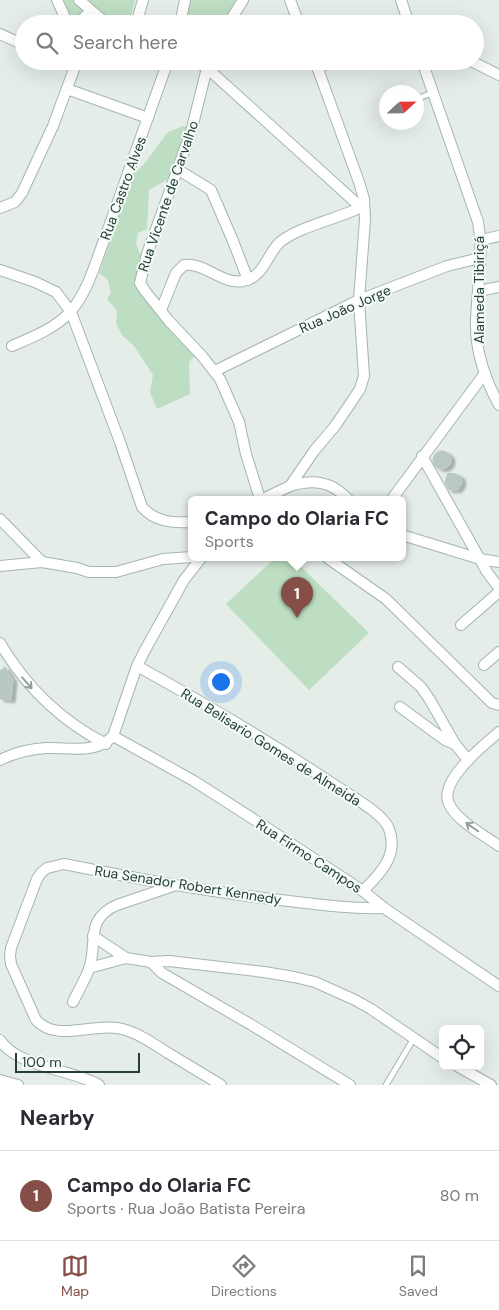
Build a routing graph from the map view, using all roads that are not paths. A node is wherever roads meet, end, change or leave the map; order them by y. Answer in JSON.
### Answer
{"nodes":[{"id":1,"x":58,"y":0,"type":"edge"},
{"id":2,"x":79,"y":0,"type":"edge"},
{"id":3,"x":143,"y":0,"type":"edge"},
{"id":4,"x":186,"y":0,"type":"edge"},
{"id":5,"x":243,"y":0,"type":"edge"},
{"id":6,"x":290,"y":0,"type":"edge"},
{"id":7,"x":401,"y":0,"type":"edge"},
{"id":8,"x":91,"y":11,"type":"junction"},
{"id":9,"x":64,"y":15,"type":"edge"},
{"id":10,"x":87,"y":15,"type":"edge"},
{"id":11,"x":96,"y":15,"type":"edge"},
{"id":12,"x":139,"y":15,"type":"edge"},
{"id":13,"x":182,"y":15,"type":"edge"},
{"id":14,"x":234,"y":15,"type":"edge"},
{"id":15,"x":296,"y":15,"type":"edge"},
{"id":16,"x":406,"y":15,"type":"edge"},
{"id":17,"x":0,"y":34,"type":"edge"},
{"id":18,"x":15,"y":41,"type":"edge"},
{"id":19,"x":484,"y":68,"type":"edge"},
{"id":20,"x":74,"y":70,"type":"edge"},
{"id":21,"x":165,"y":70,"type":"edge"},
{"id":22,"x":206,"y":70,"type":"edge"},
{"id":23,"x":213,"y":70,"type":"edge"},
{"id":24,"x":318,"y":70,"type":"edge"},
{"id":25,"x":425,"y":70,"type":"edge"},
{"id":26,"x":499,"y":75,"type":"edge"},
{"id":27,"x":67,"y":89,"type":"junction"},
{"id":28,"x":432,"y":93,"type":"junction"},
{"id":29,"x":424,"y":96,"type":"edge"},
{"id":30,"x":148,"y":118,"type":"junction"},
{"id":31,"x":177,"y":169,"type":"junction"},
{"id":32,"x":0,"y":208,"type":"edge"},
{"id":33,"x":363,"y":209,"type":"junction"},
{"id":34,"x":499,"y":236,"type":"edge"},
{"id":35,"x":481,"y":240,"type":"junction"},
{"id":36,"x":480,"y":258,"type":"junction"},
{"id":37,"x":0,"y":270,"type":"edge"},
{"id":38,"x":248,"y":280,"type":"junction"},
{"id":39,"x":499,"y":287,"type":"edge"},
{"id":40,"x":479,"y":291,"type":"junction"},
{"id":41,"x":359,"y":300,"type":"junction"},
{"id":42,"x":161,"y":310,"type":"junction"},
{"id":43,"x":71,"y":312,"type":"junction"},
{"id":44,"x":12,"y":346,"type":"dead end"},
{"id":45,"x":215,"y":371,"type":"junction"},
{"id":46,"x":485,"y":373,"type":"junction"},
{"id":47,"x":499,"y":405,"type":"edge"},
{"id":48,"x":422,"y":456,"type":"junction"},
{"id":49,"x":290,"y":486,"type":"junction"},
{"id":50,"x":260,"y":496,"type":"edge"},
{"id":51,"x":268,"y":496,"type":"edge"},
{"id":52,"x":345,"y":496,"type":"edge"},
{"id":53,"x":394,"y":496,"type":"edge"},
{"id":54,"x":0,"y":519,"type":"edge"},
{"id":55,"x":188,"y":522,"type":"edge"},
{"id":56,"x":406,"y":536,"type":"edge"},
{"id":57,"x":188,"y":556,"type":"edge"},
{"id":58,"x":480,"y":559,"type":"junction"},
{"id":59,"x":199,"y":561,"type":"edge"},
{"id":60,"x":332,"y":561,"type":"edge"},
{"id":61,"x":42,"y":562,"type":"junction"},
{"id":62,"x":499,"y":562,"type":"edge"},
{"id":63,"x":0,"y":566,"type":"edge"},
{"id":64,"x":499,"y":588,"type":"edge"},
{"id":65,"x":499,"y":592,"type":"edge"},
{"id":66,"x":461,"y":625,"type":"dead end"},
{"id":67,"x":0,"y":643,"type":"edge"},
{"id":68,"x":499,"y":652,"type":"edge"},
{"id":69,"x":484,"y":665,"type":"dead end"},
{"id":70,"x":137,"y":666,"type":"junction"},
{"id":71,"x":398,"y":667,"type":"dead end"},
{"id":72,"x":499,"y":704,"type":"edge"},
{"id":73,"x":400,"y":707,"type":"dead end"},
{"id":74,"x":499,"y":732,"type":"edge"},
{"id":75,"x":109,"y":740,"type":"junction"},
{"id":76,"x":455,"y":744,"type":"junction"},
{"id":77,"x":0,"y":760,"type":"edge"},
{"id":78,"x":468,"y":760,"type":"junction"},
{"id":79,"x":499,"y":846,"type":"edge"},
{"id":80,"x":174,"y":886,"type":"junction"},
{"id":81,"x":363,"y":891,"type":"junction"},
{"id":82,"x":384,"y":908,"type":"junction"},
{"id":83,"x":93,"y":936,"type":"junction"},
{"id":84,"x":126,"y":958,"type":"junction"},
{"id":85,"x":151,"y":962,"type":"junction"},
{"id":86,"x":89,"y":968,"type":"junction"},
{"id":87,"x":499,"y":986,"type":"edge"},
{"id":88,"x":73,"y":1002,"type":"dead end"},
{"id":89,"x":414,"y":1038,"type":"junction"},
{"id":90,"x":0,"y":1040,"type":"edge"},
{"id":91,"x":439,"y":1055,"type":"edge"},
{"id":92,"x":465,"y":1070,"type":"edge"},
{"id":93,"x":0,"y":1080,"type":"edge"},
{"id":94,"x":18,"y":1085,"type":"edge"},
{"id":95,"x":100,"y":1085,"type":"edge"},
{"id":96,"x":221,"y":1085,"type":"edge"},
{"id":97,"x":350,"y":1085,"type":"edge"},
{"id":98,"x":386,"y":1085,"type":"edge"},
{"id":99,"x":490,"y":1085,"type":"edge"}],
"edges":[{"from":1,"to":9,"type":"street"},
{"from":2,"to":8,"type":"street"},
{"from":3,"to":12,"type":"street"},
{"from":4,"to":13,"type":"street"},
{"from":5,"to":14,"type":"street"},
{"from":6,"to":15,"type":"street"},
{"from":7,"to":16,"type":"street"},
{"from":8,"to":10,"type":"street"},
{"from":8,"to":11,"type":"street"},
{"from":17,"to":18,"type":"street"},
{"from":19,"to":26,"type":"street"},
{"from":20,"to":27,"type":"street"},
{"from":21,"to":30,"type":"street","name":"Rua Castro Alves"},
{"from":22,"to":31,"type":"street","name":"Rua Vicente de Carvalho"},
{"from":23,"to":33,"type":"street"},
{"from":24,"to":33,"type":"street"},
{"from":25,"to":28,"type":"street","name":"Alameda Tibiriçá"},
{"from":27,"to":30,"type":"street"},
{"from":27,"to":32,"type":"street"},
{"from":28,"to":29,"type":"lane"},
{"from":28,"to":35,"type":"street","name":"Alameda Tibiriçá"},
{"from":30,"to":43,"type":"street","name":"Rua Castro Alves"},
{"from":31,"to":38,"type":"street"},
{"from":31,"to":42,"type":"street","name":"Rua Vicente de Carvalho"},
{"from":33,"to":38,"type":"street"},
{"from":33,"to":41,"type":"street"},
{"from":34,"to":35,"type":"street"},
{"from":35,"to":36,"type":"street","name":"Alameda Tibiriçá"},
{"from":36,"to":40,"type":"street","name":"Alameda Tibiriçá"},
{"from":36,"to":41,"type":"street","name":"Rua João Jorge"},
{"from":37,"to":43,"type":"street"},
{"from":38,"to":42,"type":"street"},
{"from":39,"to":40,"type":"street"},
{"from":40,"to":46,"type":"street","name":"Alameda Tibiriçá"},
{"from":41,"to":45,"type":"street","name":"Rua João Jorge"},
{"from":41,"to":49,"type":"street"},
{"from":42,"to":45,"type":"street","name":"Rua Vicente de Carvalho"},
{"from":43,"to":44,"type":"street"},
{"from":43,"to":55,"type":"street"},
{"from":45,"to":50,"type":"street","name":"Rua Vicente de Carvalho"},
{"from":46,"to":47,"type":"street","name":"Alameda Tibiriçá"},
{"from":46,"to":48,"type":"street"},
{"from":48,"to":53,"type":"street"},
{"from":48,"to":58,"type":"street"},
{"from":49,"to":51,"type":"street"},
{"from":49,"to":52,"type":"street"},
{"from":54,"to":61,"type":"street"},
{"from":56,"to":58,"type":"street"},
{"from":57,"to":61,"type":"street"},
{"from":58,"to":62,"type":"street"},
{"from":58,"to":64,"type":"street"},
{"from":59,"to":70,"type":"street"},
{"from":60,"to":72,"type":"street"},
{"from":61,"to":63,"type":"street"},
{"from":65,"to":66,"type":"street"},
{"from":67,"to":75,"type":"street","name":"Rua Firmo Campos","one_way":true},
{"from":68,"to":69,"type":"street"},
{"from":70,"to":75,"type":"street"},
{"from":70,"to":81,"type":"street","name":"Rua Belisario Gomes de Almeida"},
{"from":71,"to":76,"type":"street"},
{"from":73,"to":76,"type":"street"},
{"from":74,"to":78,"type":"street"},
{"from":75,"to":77,"type":"street"},
{"from":75,"to":81,"type":"street","name":"Rua Firmo Campos"},
{"from":76,"to":78,"type":"street"},
{"from":79,"to":78,"type":"street","one_way":true},
{"from":80,"to":82,"type":"street","name":"Rua Senador Robert Kennedy"},
{"from":80,"to":83,"type":"street"},
{"from":80,"to":96,"type":"street","name":"Rua Senador Robert Kennedy"},
{"from":81,"to":82,"type":"street","name":"Rua Firmo Campos"},
{"from":82,"to":87,"type":"street","name":"Rua Firmo Campos"},
{"from":83,"to":84,"type":"street"},
{"from":83,"to":86,"type":"street"},
{"from":84,"to":85,"type":"street"},
{"from":84,"to":86,"type":"street"},
{"from":85,"to":89,"type":"street"},
{"from":85,"to":97,"type":"street"},
{"from":86,"to":88,"type":"street"},
{"from":89,"to":91,"type":"street"},
{"from":89,"to":98,"type":"lane"},
{"from":90,"to":95,"type":"street"},
{"from":92,"to":99,"type":"street"},
{"from":93,"to":94,"type":"street"}]}
